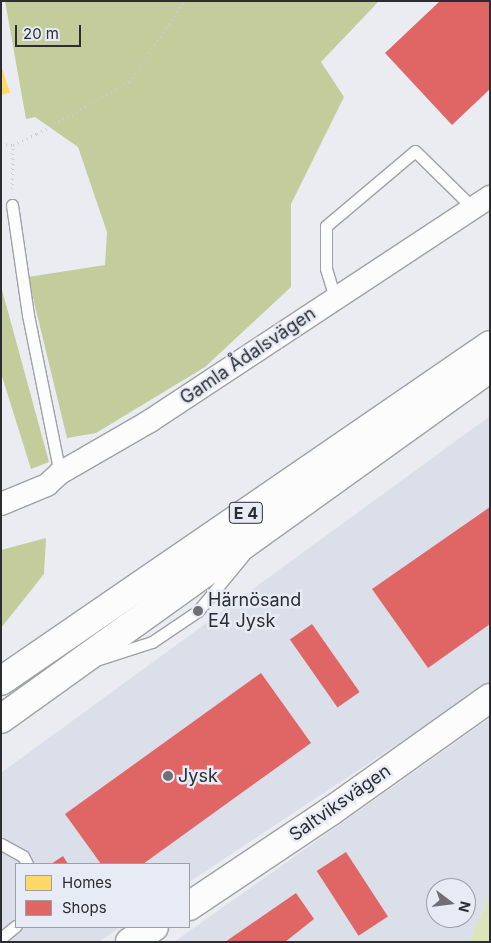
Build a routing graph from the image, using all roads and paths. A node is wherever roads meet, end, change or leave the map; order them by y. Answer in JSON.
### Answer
{"nodes":[{"id":1,"x":186,"y":1,"type":"edge"},
{"id":2,"x":1,"y":144,"type":"edge"},
{"id":3,"x":12,"y":145,"type":"junction"},
{"id":4,"x":481,"y":203,"type":"edge"},
{"id":5,"x":12,"y":205,"type":"joint"},
{"id":6,"x":335,"y":298,"type":"junction"},
{"id":7,"x":490,"y":345,"type":"edge"},
{"id":8,"x":490,"y":368,"type":"edge"},
{"id":9,"x":60,"y":473,"type":"junction"},
{"id":10,"x":1,"y":504,"type":"edge"},
{"id":11,"x":1,"y":681,"type":"edge"},
{"id":12,"x":490,"y":698,"type":"edge"},
{"id":13,"x":1,"y":719,"type":"edge"},
{"id":14,"x":1,"y":844,"type":"edge"},
{"id":15,"x":26,"y":863,"type":"edge"},
{"id":16,"x":190,"y":905,"type":"edge"},
{"id":17,"x":15,"y":927,"type":"edge"},
{"id":18,"x":152,"y":928,"type":"edge"},
{"id":19,"x":1,"y":938,"type":"edge"},
{"id":20,"x":130,"y":942,"type":"edge"}],
"edges":[{"from":1,"to":3,"type":"path"},
{"from":2,"to":3,"type":"path"},
{"from":3,"to":5,"type":"path"},
{"from":4,"to":6,"type":"street","name":"Gamla Ådalsvägen"},
{"from":4,"to":6,"type":"lane"},
{"from":5,"to":9,"type":"lane"},
{"from":6,"to":9,"type":"street","name":"Gamla Ådalsvägen"},
{"from":7,"to":11,"type":"main road","number":"E 4"},
{"from":8,"to":13,"type":"main road","number":"E 4"},
{"from":9,"to":10,"type":"street","name":"Gamla Ådalsvägen"},
{"from":12,"to":16,"type":"main road","name":"Saltviksvägen"},
{"from":14,"to":15,"type":"lane"},
{"from":17,"to":19,"type":"lane"},
{"from":18,"to":20,"type":"main road"}]}
